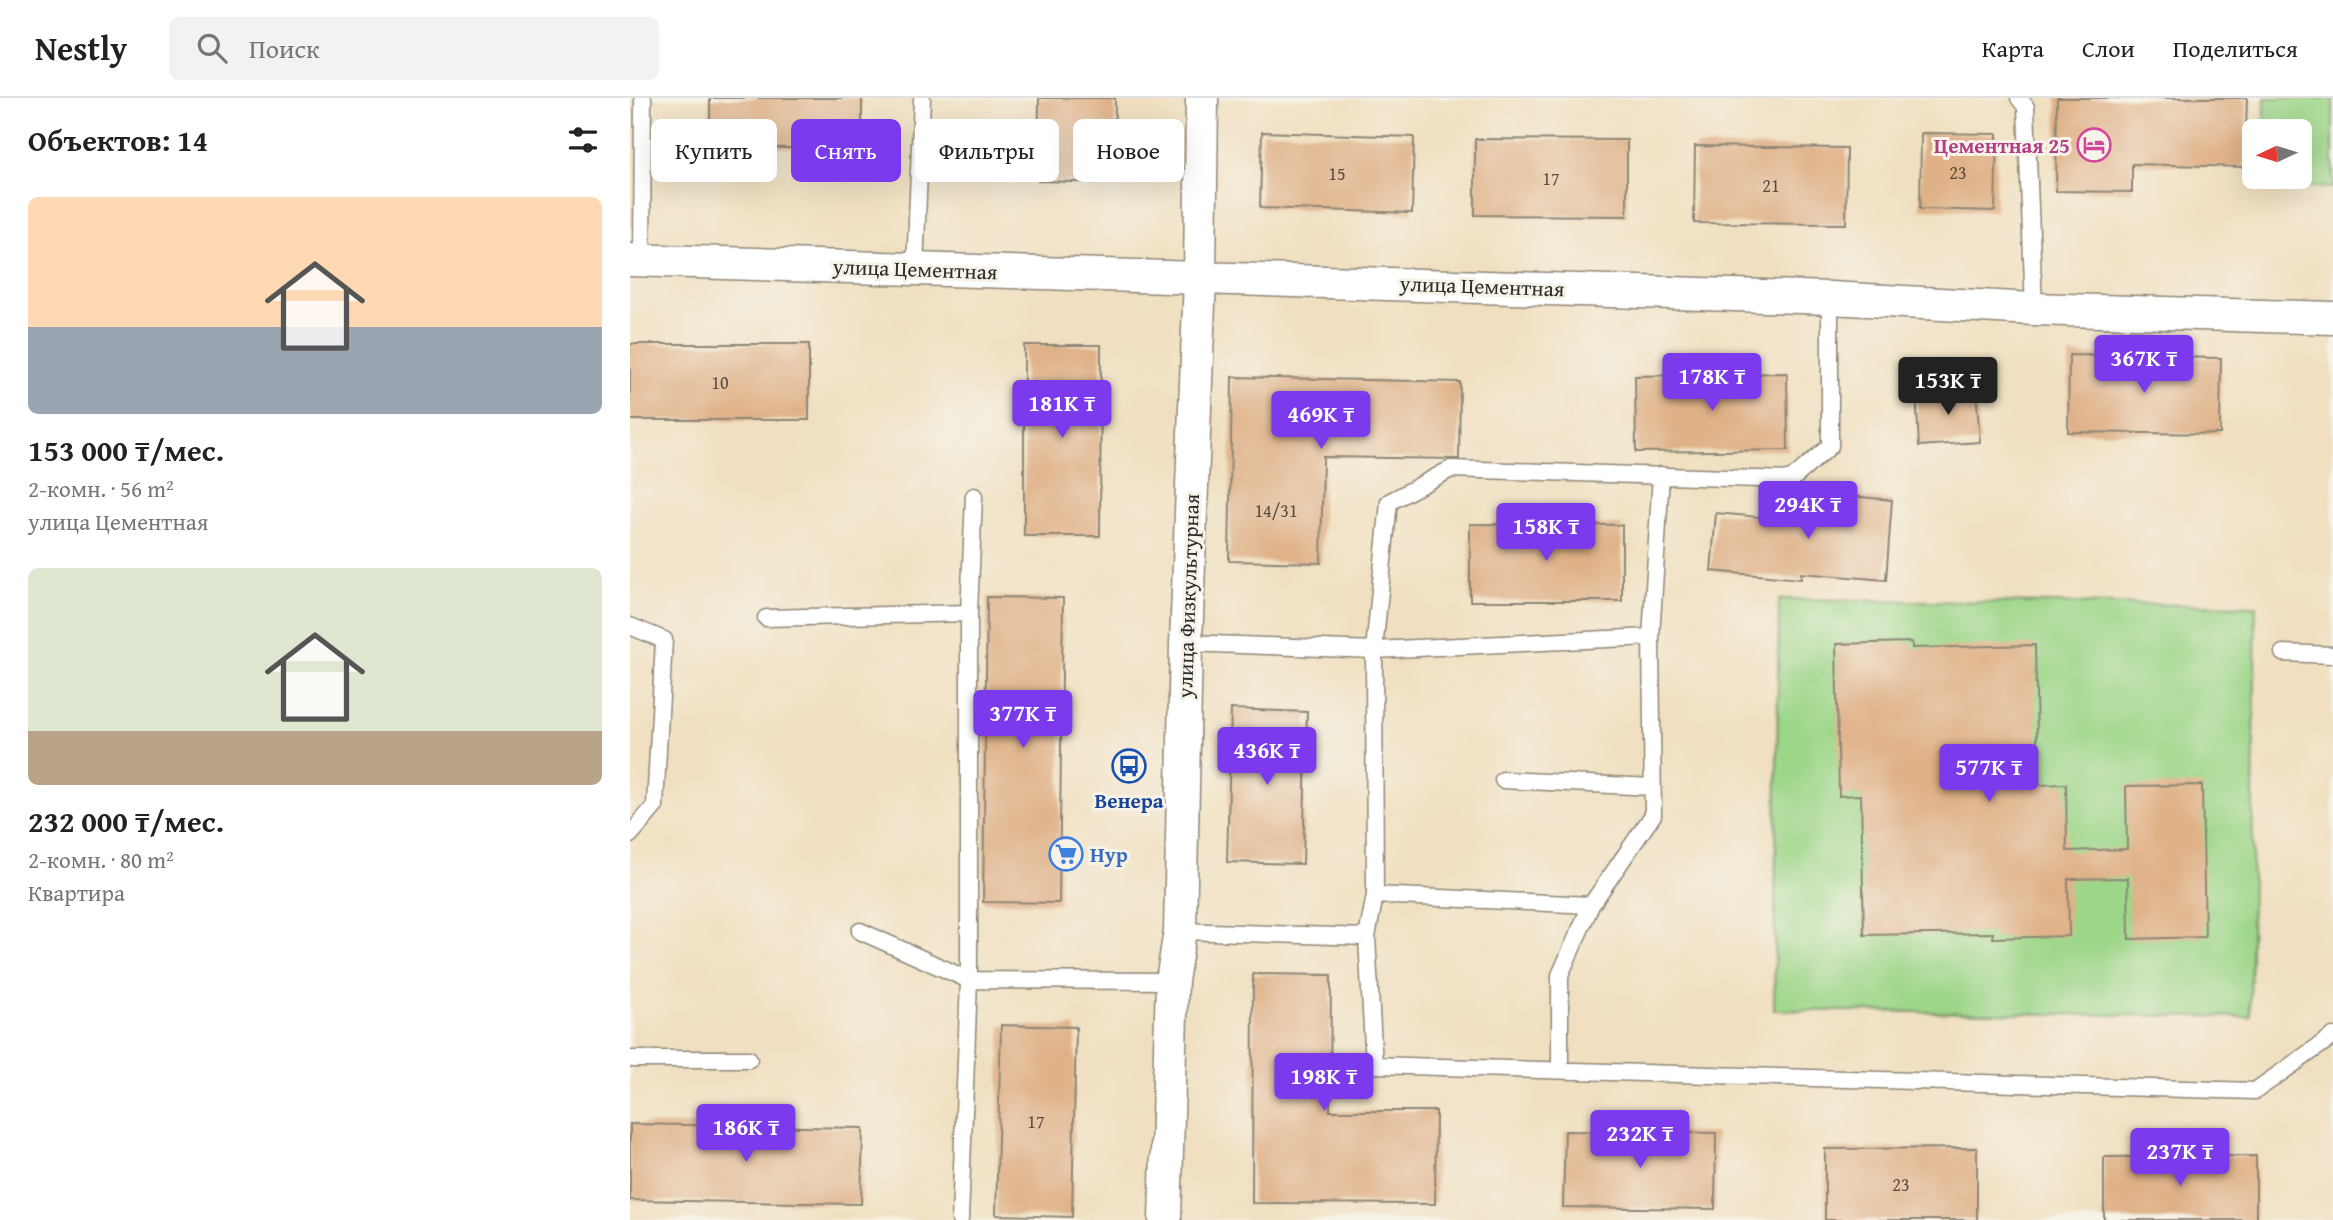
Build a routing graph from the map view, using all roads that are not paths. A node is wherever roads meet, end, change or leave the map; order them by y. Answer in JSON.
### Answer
{"nodes":[{"id":1,"x":643,"y":98,"type":"edge"},
{"id":2,"x":922,"y":98,"type":"edge"},
{"id":3,"x":1202,"y":98,"type":"edge"},
{"id":4,"x":2020,"y":98,"type":"edge"},
{"id":5,"x":636,"y":260,"type":"edge"},
{"id":6,"x":915,"y":269,"type":"junction"},
{"id":7,"x":1200,"y":277,"type":"junction"},
{"id":8,"x":1830,"y":298,"type":"junction"},
{"id":9,"x":2034,"y":309,"type":"junction"},
{"id":10,"x":2333,"y":318,"type":"edge"},
{"id":11,"x":1661,"y":475,"type":"junction"},
{"id":12,"x":974,"y":496,"type":"dead end"},
{"id":13,"x":969,"y":613,"type":"junction"},
{"id":14,"x":766,"y":618,"type":"dead end"},
{"id":15,"x":630,"y":626,"type":"edge"},
{"id":16,"x":1651,"y":637,"type":"junction"},
{"id":17,"x":1186,"y":643,"type":"junction"},
{"id":18,"x":1374,"y":650,"type":"junction"},
{"id":19,"x":2283,"y":653,"type":"dead end"},
{"id":20,"x":2333,"y":655,"type":"edge"},
{"id":21,"x":1503,"y":780,"type":"dead end"},
{"id":22,"x":1653,"y":787,"type":"junction"},
{"id":23,"x":630,"y":835,"type":"edge"},
{"id":24,"x":1375,"y":895,"type":"junction"},
{"id":25,"x":1591,"y":905,"type":"junction"},
{"id":26,"x":860,"y":931,"type":"dead end"},
{"id":27,"x":1180,"y":931,"type":"junction"},
{"id":28,"x":1367,"y":937,"type":"junction"},
{"id":29,"x":969,"y":980,"type":"junction"},
{"id":30,"x":1172,"y":981,"type":"junction"},
{"id":31,"x":2333,"y":1037,"type":"edge"},
{"id":32,"x":630,"y":1059,"type":"edge"},
{"id":33,"x":749,"y":1059,"type":"dead end"},
{"id":34,"x":1560,"y":1070,"type":"junction"},
{"id":35,"x":960,"y":1220,"type":"edge"},
{"id":36,"x":1165,"y":1220,"type":"edge"}],
"edges":[{"from":1,"to":5,"type":"lane"},
{"from":2,"to":6,"type":"lane"},
{"from":3,"to":7,"type":"street","name":"улица Физкультурная"},
{"from":4,"to":9,"type":"lane"},
{"from":5,"to":6,"type":"street","name":"улица Цементная"},
{"from":6,"to":7,"type":"street","name":"улица Цементная"},
{"from":7,"to":8,"type":"street","name":"улица Цементная"},
{"from":7,"to":17,"type":"street","name":"улица Физкультурная"},
{"from":8,"to":9,"type":"street","name":"улица Цементная"},
{"from":8,"to":11,"type":"lane"},
{"from":9,"to":10,"type":"street","name":"улица Цементная"},
{"from":11,"to":16,"type":"lane"},
{"from":11,"to":18,"type":"lane"},
{"from":12,"to":13,"type":"lane"},
{"from":13,"to":14,"type":"lane"},
{"from":13,"to":29,"type":"lane"},
{"from":15,"to":23,"type":"lane"},
{"from":16,"to":18,"type":"lane"},
{"from":16,"to":22,"type":"lane"},
{"from":17,"to":18,"type":"lane"},
{"from":17,"to":27,"type":"street","name":"улица Физкультурная"},
{"from":18,"to":24,"type":"lane"},
{"from":19,"to":20,"type":"lane"},
{"from":21,"to":22,"type":"lane"},
{"from":22,"to":25,"type":"lane"},
{"from":24,"to":25,"type":"lane"},
{"from":24,"to":28,"type":"lane"},
{"from":25,"to":34,"type":"lane"},
{"from":26,"to":29,"type":"lane"},
{"from":27,"to":28,"type":"lane"},
{"from":27,"to":30,"type":"street","name":"улица Физкультурная"},
{"from":28,"to":34,"type":"lane"},
{"from":29,"to":30,"type":"lane"},
{"from":29,"to":35,"type":"lane"},
{"from":30,"to":36,"type":"street","name":"улица Физкультурная"},
{"from":31,"to":34,"type":"lane"},
{"from":32,"to":33,"type":"lane"}]}
